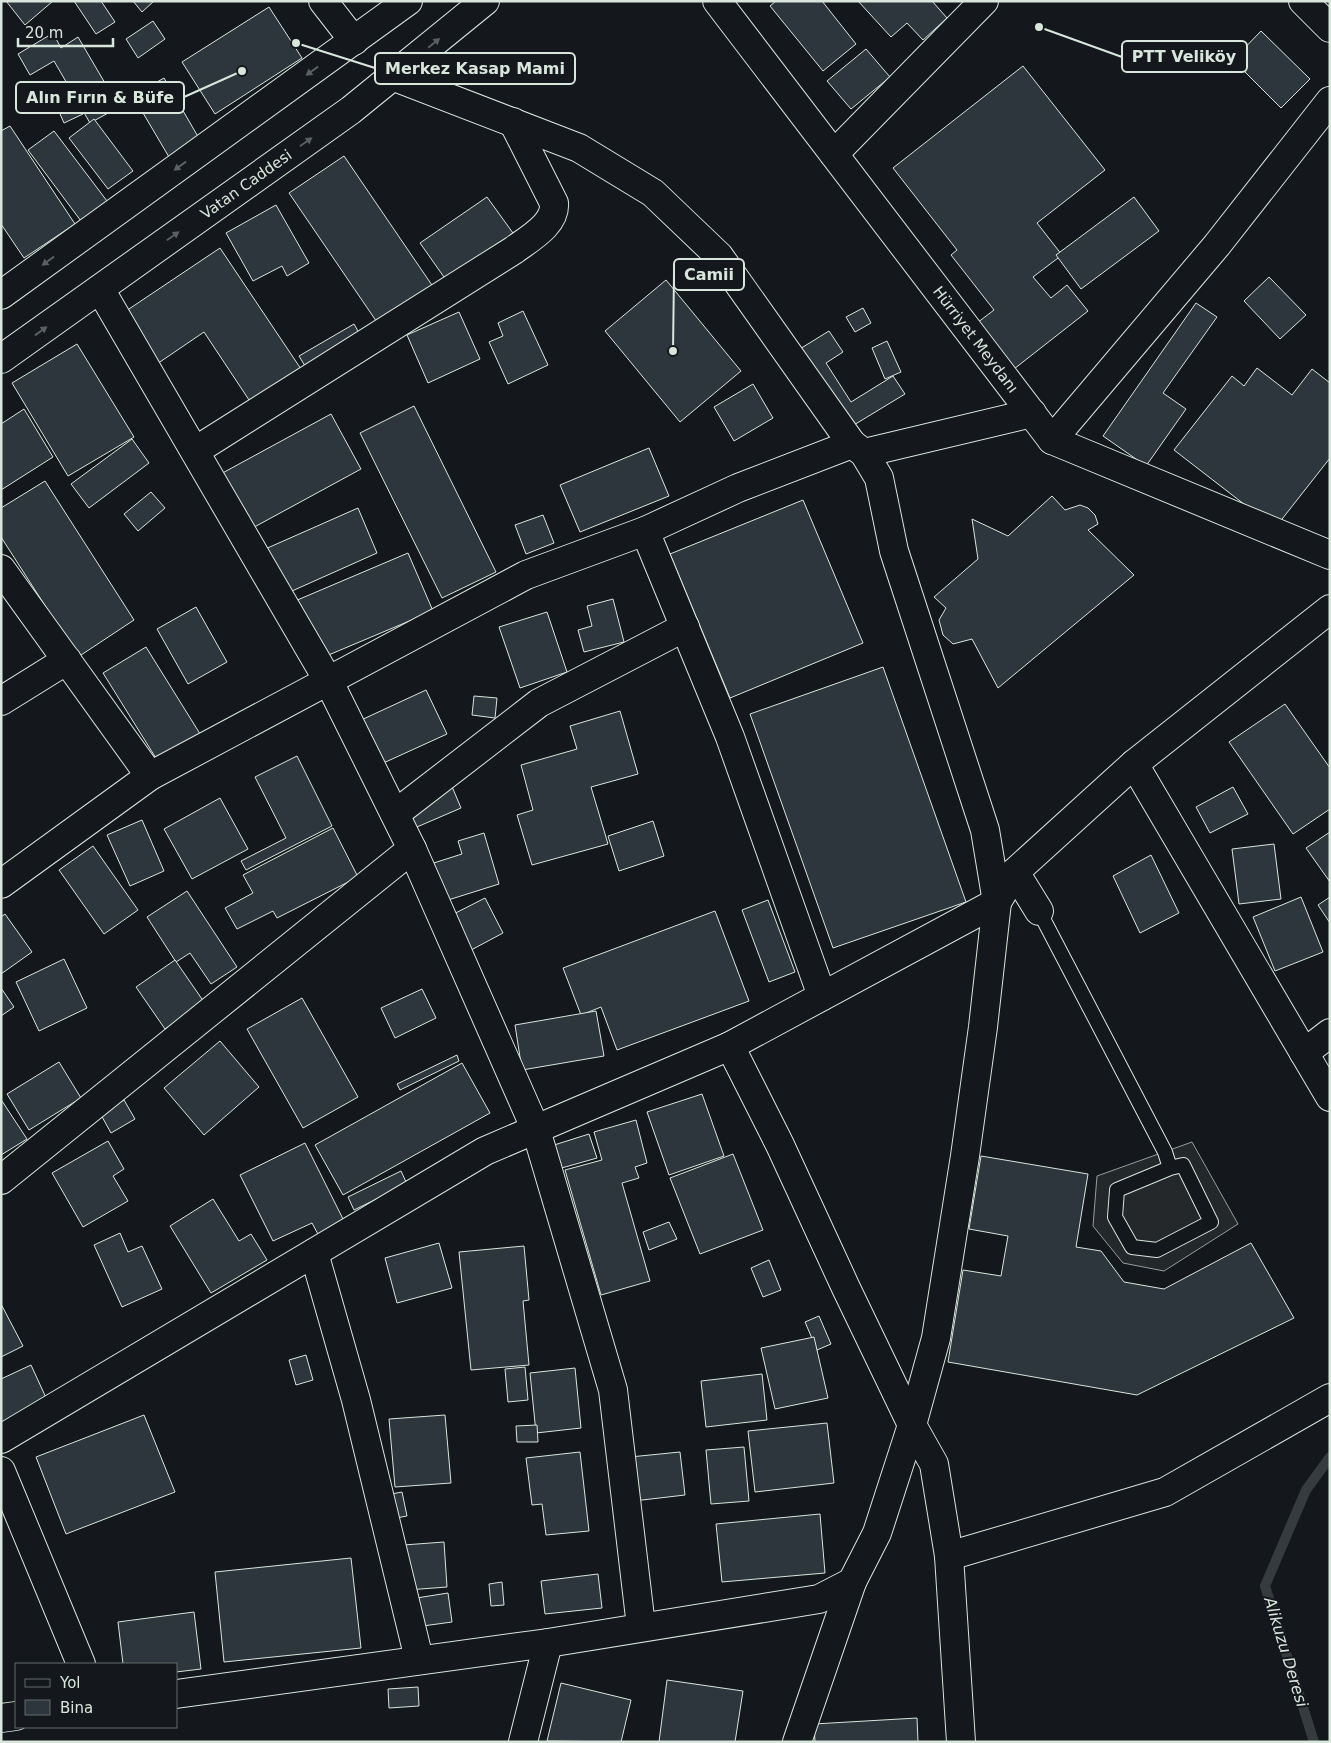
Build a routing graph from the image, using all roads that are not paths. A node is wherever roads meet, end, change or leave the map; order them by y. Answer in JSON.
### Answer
{"nodes":[{"id":1,"x":323,"y":1,"type":"edge"},
{"id":2,"x":485,"y":1,"type":"edge"},
{"id":3,"x":717,"y":1,"type":"edge"},
{"id":4,"x":984,"y":1,"type":"edge"},
{"id":5,"x":1303,"y":1,"type":"edge"},
{"id":6,"x":402,"y":3,"type":"edge"},
{"id":7,"x":1330,"y":28,"type":"edge"},
{"id":8,"x":354,"y":41,"type":"junction"},
{"id":9,"x":392,"y":76,"type":"junction"},
{"id":10,"x":1330,"y":101,"type":"edge"},
{"id":11,"x":513,"y":122,"type":"junction"},
{"id":12,"x":834,"y":154,"type":"junction"},
{"id":13,"x":100,"y":289,"type":"junction"},
{"id":14,"x":1,"y":295,"type":"edge"},
{"id":15,"x":1,"y":359,"type":"edge"},
{"id":16,"x":1032,"y":413,"type":"junction"},
{"id":17,"x":1052,"y":440,"type":"junction"},
{"id":18,"x":858,"y":449,"type":"junction"},
{"id":19,"x":195,"y":452,"type":"junction"},
{"id":20,"x":645,"y":531,"type":"junction"},
{"id":21,"x":1330,"y":555,"type":"edge"},
{"id":22,"x":1,"y":569,"type":"edge"},
{"id":23,"x":1330,"y":608,"type":"edge"},
{"id":24,"x":685,"y":627,"type":"junction"},
{"id":25,"x":67,"y":660,"type":"junction"},
{"id":26,"x":329,"y":682,"type":"junction"},
{"id":27,"x":1,"y":701,"type":"edge"},
{"id":28,"x":1134,"y":764,"type":"junction"},
{"id":29,"x":150,"y":776,"type":"junction"},
{"id":30,"x":395,"y":814,"type":"junction"},
{"id":31,"x":412,"y":849,"type":"junction"},
{"id":32,"x":1016,"y":872,"type":"junction"},
{"id":33,"x":1,"y":884,"type":"edge"},
{"id":34,"x":997,"y":902,"type":"junction"},
{"id":35,"x":1039,"y":911,"type":"joint"},
{"id":36,"x":822,"y":996,"type":"junction"},
{"id":37,"x":1330,"y":1033,"type":"edge"},
{"id":38,"x":730,"y":1046,"type":"junction"},
{"id":39,"x":1304,"y":1052,"type":"junction"},
{"id":40,"x":1330,"y":1097,"type":"edge"},
{"id":41,"x":536,"y":1130,"type":"junction"},
{"id":42,"x":1170,"y":1168,"type":"junction"},
{"id":43,"x":1,"y":1180,"type":"edge"},
{"id":44,"x":314,"y":1253,"type":"junction"},
{"id":45,"x":1330,"y":1398,"type":"edge"},
{"id":46,"x":912,"y":1425,"type":"junction"},
{"id":47,"x":1,"y":1440,"type":"edge"},
{"id":48,"x":1,"y":1472,"type":"edge"},
{"id":49,"x":949,"y":1556,"type":"junction"},
{"id":50,"x":852,"y":1582,"type":"junction"},
{"id":51,"x":641,"y":1626,"type":"junction"},
{"id":52,"x":548,"y":1642,"type":"junction"},
{"id":53,"x":419,"y":1660,"type":"junction"},
{"id":54,"x":81,"y":1663,"type":"edge"},
{"id":55,"x":178,"y":1694,"type":"edge"},
{"id":56,"x":15,"y":1716,"type":"edge"},
{"id":57,"x":1,"y":1718,"type":"edge"},
{"id":58,"x":523,"y":1742,"type":"edge"},
{"id":59,"x":797,"y":1742,"type":"edge"},
{"id":60,"x":962,"y":1742,"type":"edge"}],
"edges":[{"from":1,"to":8,"type":"street"},
{"from":9,"to":2,"type":"street","name":"Vatan Caddesi","one_way":true},
{"from":3,"to":12,"type":"street","name":"Hürriyet Meydanı"},
{"from":4,"to":12,"type":"street"},
{"from":5,"to":7,"type":"street"},
{"from":6,"to":8,"type":"street"},
{"from":8,"to":14,"type":"street","one_way":true},
{"from":9,"to":11,"type":"street"},
{"from":13,"to":9,"type":"street","name":"Vatan Caddesi","one_way":true},
{"from":10,"to":17,"type":"street"},
{"from":11,"to":18,"type":"street"},
{"from":11,"to":19,"type":"street"},
{"from":12,"to":16,"type":"street","name":"Hürriyet Meydanı"},
{"from":15,"to":13,"type":"street","name":"Vatan Caddesi","one_way":true},
{"from":13,"to":19,"type":"street"},
{"from":16,"to":17,"type":"street","name":"Hürriyet Meydanı"},
{"from":16,"to":18,"type":"street"},
{"from":17,"to":21,"type":"street"},
{"from":18,"to":20,"type":"street"},
{"from":18,"to":34,"type":"street"},
{"from":19,"to":26,"type":"street"},
{"from":20,"to":24,"type":"street"},
{"from":20,"to":26,"type":"street"},
{"from":22,"to":25,"type":"street"},
{"from":23,"to":28,"type":"street"},
{"from":24,"to":30,"type":"street"},
{"from":24,"to":36,"type":"street"},
{"from":25,"to":27,"type":"street"},
{"from":25,"to":29,"type":"street"},
{"from":26,"to":29,"type":"street"},
{"from":26,"to":30,"type":"street"},
{"from":28,"to":32,"type":"street"},
{"from":28,"to":39,"type":"street"},
{"from":29,"to":33,"type":"street"},
{"from":30,"to":31,"type":"street"},
{"from":31,"to":41,"type":"street"},
{"from":31,"to":43,"type":"street"},
{"from":32,"to":34,"type":"street"},
{"from":32,"to":35,"type":"street"},
{"from":34,"to":36,"type":"street"},
{"from":34,"to":46,"type":"street"},
{"from":35,"to":42,"type":"lane"},
{"from":36,"to":38,"type":"street"},
{"from":37,"to":39,"type":"street"},
{"from":38,"to":41,"type":"street"},
{"from":38,"to":46,"type":"street"},
{"from":39,"to":40,"type":"street"},
{"from":41,"to":44,"type":"street"},
{"from":41,"to":51,"type":"street"},
{"from":42,"to":42,"type":"lane"},
{"from":44,"to":47,"type":"street"},
{"from":44,"to":53,"type":"street"},
{"from":45,"to":49,"type":"street"},
{"from":46,"to":49,"type":"street"},
{"from":46,"to":50,"type":"street"},
{"from":48,"to":54,"type":"street"},
{"from":49,"to":60,"type":"street"},
{"from":50,"to":51,"type":"street"},
{"from":50,"to":59,"type":"street"},
{"from":51,"to":52,"type":"street"},
{"from":52,"to":53,"type":"street"},
{"from":52,"to":58,"type":"street"},
{"from":53,"to":55,"type":"street"},
{"from":56,"to":57,"type":"street"}]}
